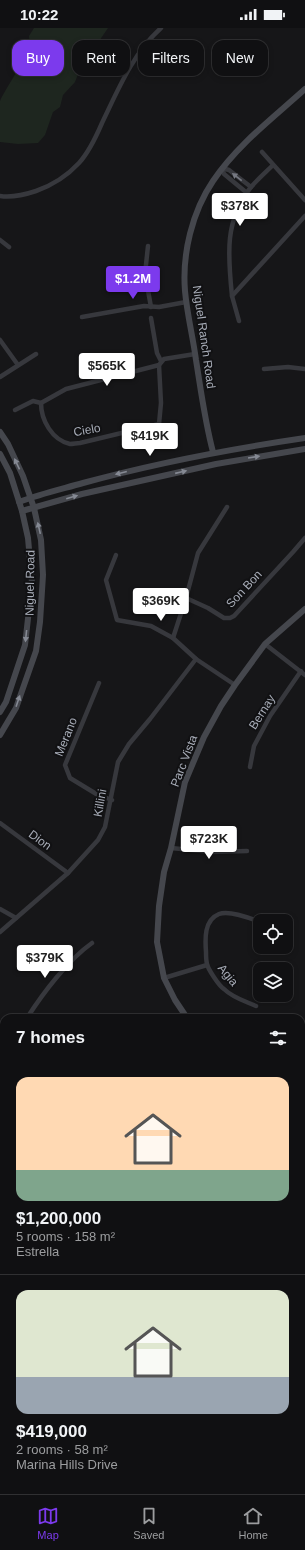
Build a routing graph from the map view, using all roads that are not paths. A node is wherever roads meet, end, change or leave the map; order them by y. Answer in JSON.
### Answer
{"nodes":[{"id":1,"x":161,"y":28,"type":"edge"},
{"id":2,"x":305,"y":89,"type":"edge"},
{"id":3,"x":262,"y":152,"type":"dead end"},
{"id":4,"x":273,"y":165,"type":"junction"},
{"id":5,"x":222,"y":168,"type":"junction"},
{"id":6,"x":251,"y":188,"type":"junction"},
{"id":7,"x":248,"y":193,"type":"junction"},
{"id":8,"x":0,"y":196,"type":"edge"},
{"id":9,"x":305,"y":200,"type":"edge"},
{"id":10,"x":305,"y":216,"type":"edge"},
{"id":11,"x":0,"y":240,"type":"edge"},
{"id":12,"x":148,"y":246,"type":"dead end"},
{"id":13,"x":9,"y":247,"type":"dead end"},
{"id":14,"x":232,"y":296,"type":"junction"},
{"id":15,"x":186,"y":302,"type":"junction"},
{"id":16,"x":150,"y":306,"type":"junction"},
{"id":17,"x":82,"y":317,"type":"dead end"},
{"id":18,"x":151,"y":318,"type":"dead end"},
{"id":19,"x":239,"y":321,"type":"dead end"},
{"id":20,"x":0,"y":340,"type":"edge"},
{"id":21,"x":36,"y":354,"type":"dead end"},
{"id":22,"x":195,"y":354,"type":"junction"},
{"id":23,"x":160,"y":363,"type":"junction"},
{"id":24,"x":18,"y":365,"type":"junction"},
{"id":25,"x":264,"y":369,"type":"dead end"},
{"id":26,"x":305,"y":369,"type":"edge"},
{"id":27,"x":0,"y":378,"type":"edge"},
{"id":28,"x":42,"y":403,"type":"junction"},
{"id":29,"x":15,"y":410,"type":"dead end"},
{"id":30,"x":0,"y":432,"type":"edge"},
{"id":31,"x":305,"y":438,"type":"edge"},
{"id":32,"x":305,"y":449,"type":"edge"},
{"id":33,"x":213,"y":452,"type":"junction"},
{"id":34,"x":0,"y":454,"type":"edge"},
{"id":35,"x":216,"y":464,"type":"junction"},
{"id":36,"x":30,"y":497,"type":"junction"},
{"id":37,"x":19,"y":502,"type":"junction"},
{"id":38,"x":227,"y":507,"type":"dead end"},
{"id":39,"x":34,"y":508,"type":"junction"},
{"id":40,"x":22,"y":512,"type":"junction"},
{"id":41,"x":305,"y":538,"type":"edge"},
{"id":42,"x":116,"y":555,"type":"dead end"},
{"id":43,"x":186,"y":598,"type":"junction"},
{"id":44,"x":305,"y":609,"type":"edge"},
{"id":45,"x":173,"y":638,"type":"junction"},
{"id":46,"x":265,"y":644,"type":"junction"},
{"id":47,"x":196,"y":659,"type":"junction"},
{"id":48,"x":303,"y":673,"type":"edge"},
{"id":49,"x":99,"y":682,"type":"dead end"},
{"id":50,"x":235,"y":685,"type":"junction"},
{"id":51,"x":0,"y":712,"type":"edge"},
{"id":52,"x":0,"y":735,"type":"edge"},
{"id":53,"x":250,"y":767,"type":"dead end"},
{"id":54,"x":112,"y":800,"type":"junction"},
{"id":55,"x":0,"y":822,"type":"edge"},
{"id":56,"x":98,"y":840,"type":"junction"},
{"id":57,"x":101,"y":846,"type":"dead end"},
{"id":58,"x":171,"y":848,"type":"junction"},
{"id":59,"x":247,"y":851,"type":"dead end"},
{"id":60,"x":68,"y":873,"type":"junction"},
{"id":61,"x":0,"y":909,"type":"edge"},
{"id":62,"x":16,"y":918,"type":"junction"},
{"id":63,"x":253,"y":919,"type":"edge"},
{"id":64,"x":0,"y":932,"type":"edge"},
{"id":65,"x":92,"y":943,"type":"dead end"},
{"id":66,"x":207,"y":965,"type":"junction"},
{"id":67,"x":164,"y":978,"type":"junction"},
{"id":68,"x":256,"y":1006,"type":"dead end"},
{"id":69,"x":29,"y":1014,"type":"edge"},
{"id":70,"x":184,"y":1014,"type":"edge"}],
"edges":[{"from":1,"to":8,"type":"street"},
{"from":2,"to":5,"type":"street","name":"Niguel Ranch Road"},
{"from":3,"to":4,"type":"street"},
{"from":4,"to":6,"type":"street"},
{"from":4,"to":9,"type":"street"},
{"from":6,"to":5,"type":"street","one_way":true},
{"from":5,"to":7,"type":"street"},
{"from":5,"to":15,"type":"street","name":"Niguel Ranch Road"},
{"from":6,"to":7,"type":"street"},
{"from":7,"to":14,"type":"street"},
{"from":10,"to":14,"type":"street"},
{"from":11,"to":13,"type":"street"},
{"from":12,"to":16,"type":"street"},
{"from":14,"to":19,"type":"street"},
{"from":15,"to":16,"type":"street"},
{"from":15,"to":22,"type":"street","name":"Niguel Ranch Road"},
{"from":16,"to":17,"type":"street"},
{"from":18,"to":23,"type":"street"},
{"from":20,"to":24,"type":"street"},
{"from":21,"to":24,"type":"street"},
{"from":22,"to":23,"type":"street"},
{"from":22,"to":33,"type":"street","name":"Niguel Ranch Road"},
{"from":23,"to":28,"type":"street"},
{"from":23,"to":28,"type":"street","name":"Cielo"},
{"from":24,"to":27,"type":"street"},
{"from":25,"to":26,"type":"street"},
{"from":28,"to":29,"type":"street"},
{"from":36,"to":30,"type":"street","name":"Niguel Road","one_way":true},
{"from":31,"to":33,"type":"street"},
{"from":35,"to":32,"type":"street","one_way":true},
{"from":33,"to":35,"type":"street","name":"Niguel Ranch Road"},
{"from":33,"to":36,"type":"street","one_way":true},
{"from":34,"to":37,"type":"street","name":"Niguel Road"},
{"from":39,"to":35,"type":"street","one_way":true},
{"from":36,"to":37,"type":"street"},
{"from":36,"to":39,"type":"street","name":"Niguel Road"},
{"from":37,"to":40,"type":"street","name":"Niguel Road"},
{"from":38,"to":43,"type":"street"},
{"from":39,"to":40,"type":"street"},
{"from":52,"to":39,"type":"street","name":"Niguel Road","one_way":true},
{"from":40,"to":51,"type":"street","name":"Niguel Road","one_way":true},
{"from":41,"to":43,"type":"street","name":"Son Bon"},
{"from":42,"to":45,"type":"street"},
{"from":43,"to":45,"type":"street"},
{"from":44,"to":46,"type":"street","name":"Parc Vista"},
{"from":45,"to":47,"type":"street"},
{"from":46,"to":48,"type":"street"},
{"from":46,"to":50,"type":"street","name":"Parc Vista"},
{"from":47,"to":50,"type":"street"},
{"from":47,"to":54,"type":"street","name":"Killini"},
{"from":48,"to":53,"type":"street","name":"Bernay"},
{"from":49,"to":54,"type":"street","name":"Merano"},
{"from":50,"to":58,"type":"street","name":"Parc Vista"},
{"from":54,"to":56,"type":"street","name":"Killini"},
{"from":55,"to":60,"type":"street","name":"Dion"},
{"from":56,"to":57,"type":"street"},
{"from":56,"to":60,"type":"street","name":"Killini"},
{"from":58,"to":59,"type":"street"},
{"from":58,"to":67,"type":"street","name":"Parc Vista"},
{"from":60,"to":62,"type":"street","name":"Killini"},
{"from":61,"to":62,"type":"street"},
{"from":62,"to":64,"type":"street","name":"Killini"},
{"from":63,"to":66,"type":"street","name":"Agia"},
{"from":65,"to":69,"type":"street"},
{"from":66,"to":67,"type":"street","name":"Agia"},
{"from":66,"to":68,"type":"street","name":"Agia"},
{"from":67,"to":70,"type":"street","name":"Parc Vista"}]}
